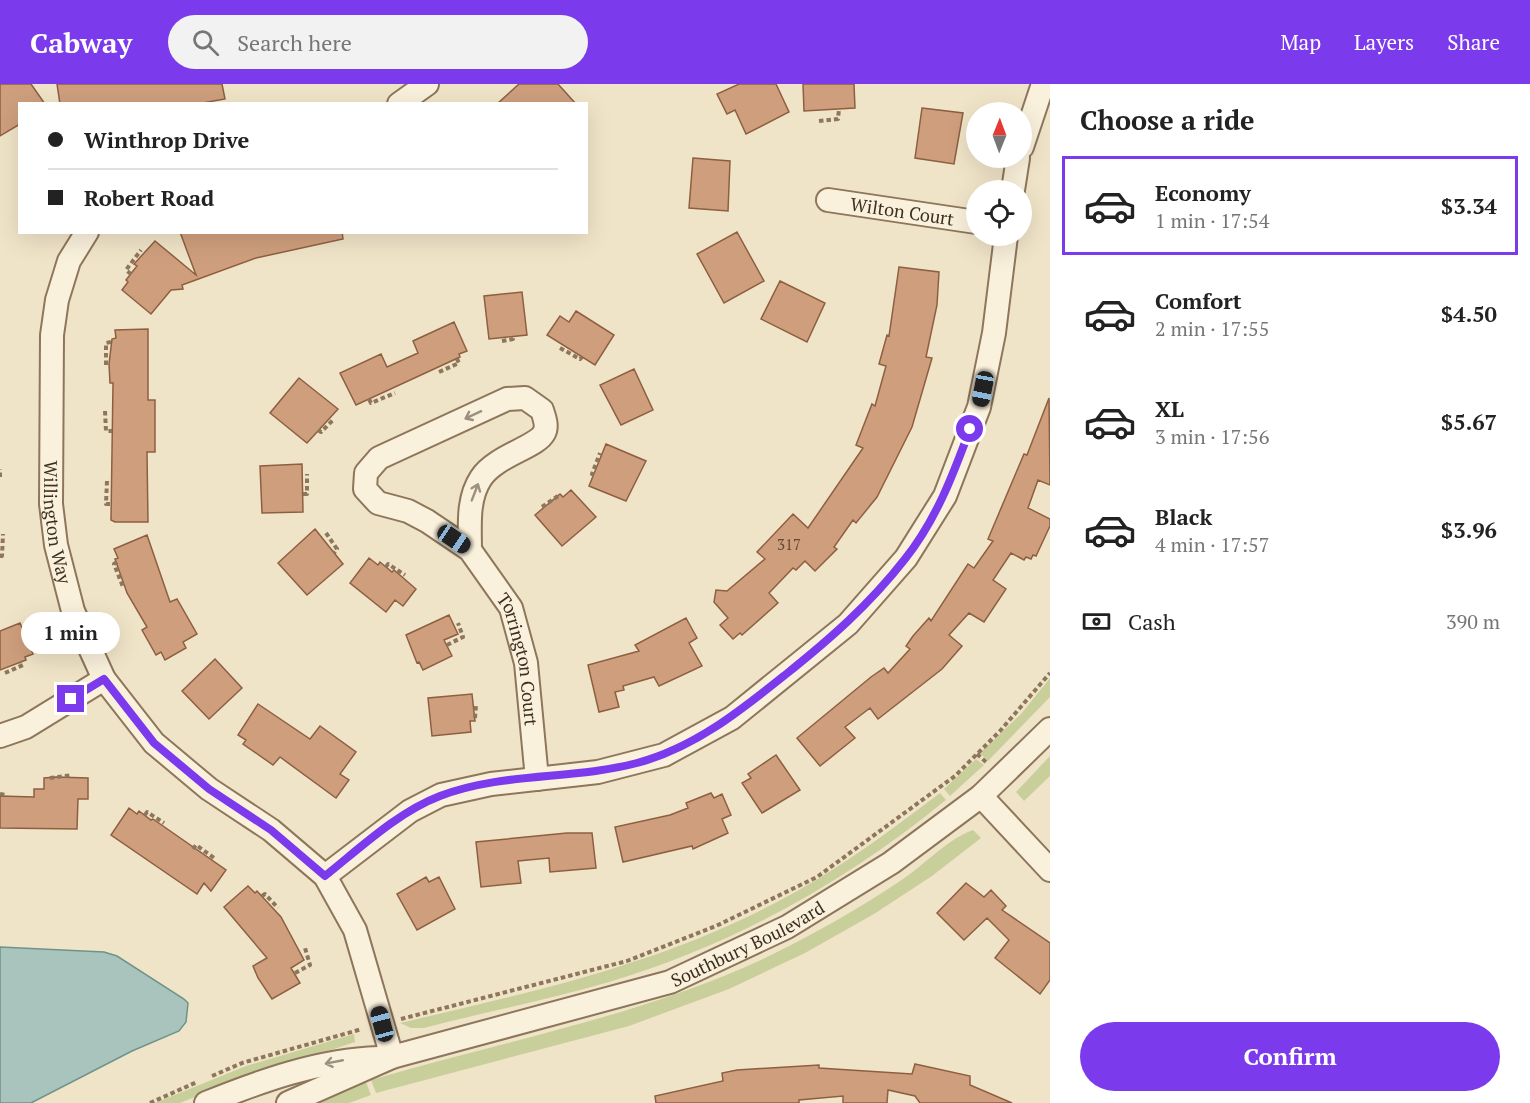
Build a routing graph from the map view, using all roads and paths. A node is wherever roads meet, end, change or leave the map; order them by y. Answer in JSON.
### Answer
{"nodes":[{"id":1,"x":427,"y":84,"type":"edge"},
{"id":2,"x":1043,"y":84,"type":"edge"},
{"id":3,"x":402,"y":102,"type":"edge"},
{"id":4,"x":839,"y":109,"type":"dead end"},
{"id":5,"x":1032,"y":117,"type":"edge"},
{"id":6,"x":819,"y":121,"type":"dead end"},
{"id":7,"x":828,"y":200,"type":"dead end"},
{"id":8,"x":966,"y":221,"type":"edge"},
{"id":9,"x":86,"y":234,"type":"edge"},
{"id":10,"x":1005,"y":246,"type":"edge"},
{"id":11,"x":141,"y":250,"type":"dead end"},
{"id":12,"x":131,"y":274,"type":"dead end"},
{"id":13,"x":513,"y":336,"type":"dead end"},
{"id":14,"x":502,"y":340,"type":"dead end"},
{"id":15,"x":111,"y":342,"type":"dead end"},
{"id":16,"x":560,"y":348,"type":"dead end"},
{"id":17,"x":582,"y":357,"type":"dead end"},
{"id":18,"x":457,"y":359,"type":"dead end"},
{"id":19,"x":106,"y":365,"type":"dead end"},
{"id":20,"x":439,"y":372,"type":"dead end"},
{"id":21,"x":395,"y":393,"type":"dead end"},
{"id":22,"x":369,"y":399,"type":"dead end"},
{"id":23,"x":105,"y":411,"type":"dead end"},
{"id":24,"x":333,"y":420,"type":"dead end"},
{"id":25,"x":318,"y":430,"type":"dead end"},
{"id":26,"x":112,"y":431,"type":"dead end"},
{"id":27,"x":600,"y":453,"type":"dead end"},
{"id":28,"x":0,"y":469,"type":"edge"},
{"id":29,"x":307,"y":474,"type":"dead end"},
{"id":30,"x":594,"y":475,"type":"dead end"},
{"id":31,"x":0,"y":477,"type":"edge"},
{"id":32,"x":106,"y":481,"type":"dead end"},
{"id":33,"x":303,"y":494,"type":"dead end"},
{"id":34,"x":558,"y":495,"type":"dead end"},
{"id":35,"x":111,"y":504,"type":"dead end"},
{"id":36,"x":542,"y":507,"type":"dead end"},
{"id":37,"x":326,"y":533,"type":"dead end"},
{"id":38,"x":3,"y":534,"type":"dead end"},
{"id":39,"x":471,"y":550,"type":"junction"},
{"id":40,"x":334,"y":553,"type":"dead end"},
{"id":41,"x":0,"y":556,"type":"edge"},
{"id":42,"x":117,"y":562,"type":"dead end"},
{"id":43,"x":386,"y":567,"type":"dead end"},
{"id":44,"x":405,"y":575,"type":"dead end"},
{"id":45,"x":123,"y":587,"type":"dead end"},
{"id":46,"x":458,"y":623,"type":"dead end"},
{"id":47,"x":447,"y":645,"type":"dead end"},
{"id":48,"x":21,"y":662,"type":"dead end"},
{"id":49,"x":5,"y":673,"type":"dead end"},
{"id":50,"x":1050,"y":673,"type":"edge"},
{"id":51,"x":104,"y":679,"type":"junction"},
{"id":52,"x":476,"y":705,"type":"dead end"},
{"id":53,"x":475,"y":718,"type":"dead end"},
{"id":54,"x":1050,"y":729,"type":"edge"},
{"id":55,"x":0,"y":736,"type":"edge"},
{"id":56,"x":977,"y":754,"type":"junction"},
{"id":57,"x":986,"y":762,"type":"dead end"},
{"id":58,"x":72,"y":775,"type":"dead end"},
{"id":59,"x":50,"y":778,"type":"dead end"},
{"id":60,"x":537,"y":779,"type":"junction"},
{"id":61,"x":939,"y":787,"type":"junction"},
{"id":62,"x":944,"y":792,"type":"dead end"},
{"id":63,"x":0,"y":794,"type":"edge"},
{"id":64,"x":7,"y":795,"type":"dead end"},
{"id":65,"x":981,"y":796,"type":"junction"},
{"id":66,"x":145,"y":815,"type":"dead end"},
{"id":67,"x":164,"y":823,"type":"dead end"},
{"id":68,"x":194,"y":849,"type":"dead end"},
{"id":69,"x":214,"y":858,"type":"dead end"},
{"id":70,"x":1050,"y":870,"type":"edge"},
{"id":71,"x":325,"y":876,"type":"junction"},
{"id":72,"x":262,"y":896,"type":"dead end"},
{"id":73,"x":278,"y":908,"type":"dead end"},
{"id":74,"x":305,"y":948,"type":"dead end"},
{"id":75,"x":295,"y":973,"type":"dead end"},
{"id":76,"x":398,"y":1020,"type":"dead end"},
{"id":77,"x":392,"y":1057,"type":"junction"},
{"id":78,"x":206,"y":1103,"type":"edge"},
{"id":79,"x":288,"y":1103,"type":"edge"}],
"edges":[{"from":1,"to":3,"type":"street"},
{"from":2,"to":5,"type":"street"},
{"from":4,"to":6,"type":"path"},
{"from":7,"to":8,"type":"street","name":"Wilton Court"},
{"from":9,"to":51,"type":"street","name":"Willington Way"},
{"from":10,"to":60,"type":"street"},
{"from":11,"to":12,"type":"path"},
{"from":13,"to":14,"type":"path"},
{"from":15,"to":19,"type":"path"},
{"from":16,"to":17,"type":"path"},
{"from":18,"to":20,"type":"path"},
{"from":21,"to":22,"type":"path"},
{"from":23,"to":26,"type":"path"},
{"from":24,"to":25,"type":"path"},
{"from":27,"to":30,"type":"path"},
{"from":28,"to":31,"type":"path"},
{"from":29,"to":33,"type":"path"},
{"from":32,"to":35,"type":"path"},
{"from":34,"to":36,"type":"path"},
{"from":37,"to":40,"type":"path"},
{"from":38,"to":41,"type":"path"},
{"from":39,"to":39,"type":"street","name":"Torrington Court","one_way":true},
{"from":39,"to":60,"type":"street","name":"Torrington Court"},
{"from":42,"to":45,"type":"path"},
{"from":43,"to":44,"type":"path"},
{"from":46,"to":47,"type":"path"},
{"from":48,"to":49,"type":"path"},
{"from":50,"to":56,"type":"path"},
{"from":51,"to":55,"type":"street"},
{"from":51,"to":71,"type":"street","name":"Willington Way"},
{"from":52,"to":53,"type":"path"},
{"from":54,"to":65,"type":"street","name":"Southbury Boulevard"},
{"from":56,"to":57,"type":"path"},
{"from":56,"to":61,"type":"path"},
{"from":58,"to":59,"type":"path"},
{"from":60,"to":71,"type":"street"},
{"from":61,"to":62,"type":"path"},
{"from":61,"to":76,"type":"path"},
{"from":63,"to":64,"type":"path"},
{"from":65,"to":70,"type":"street"},
{"from":65,"to":77,"type":"street","name":"Southbury Boulevard"},
{"from":66,"to":67,"type":"path"},
{"from":68,"to":69,"type":"path"},
{"from":71,"to":77,"type":"street","name":"Willington Way"},
{"from":72,"to":73,"type":"path"},
{"from":74,"to":75,"type":"path"},
{"from":77,"to":78,"type":"street","name":"Southbury Boulevard","one_way":true},
{"from":77,"to":79,"type":"street","name":"Southbury Boulevard"}]}
